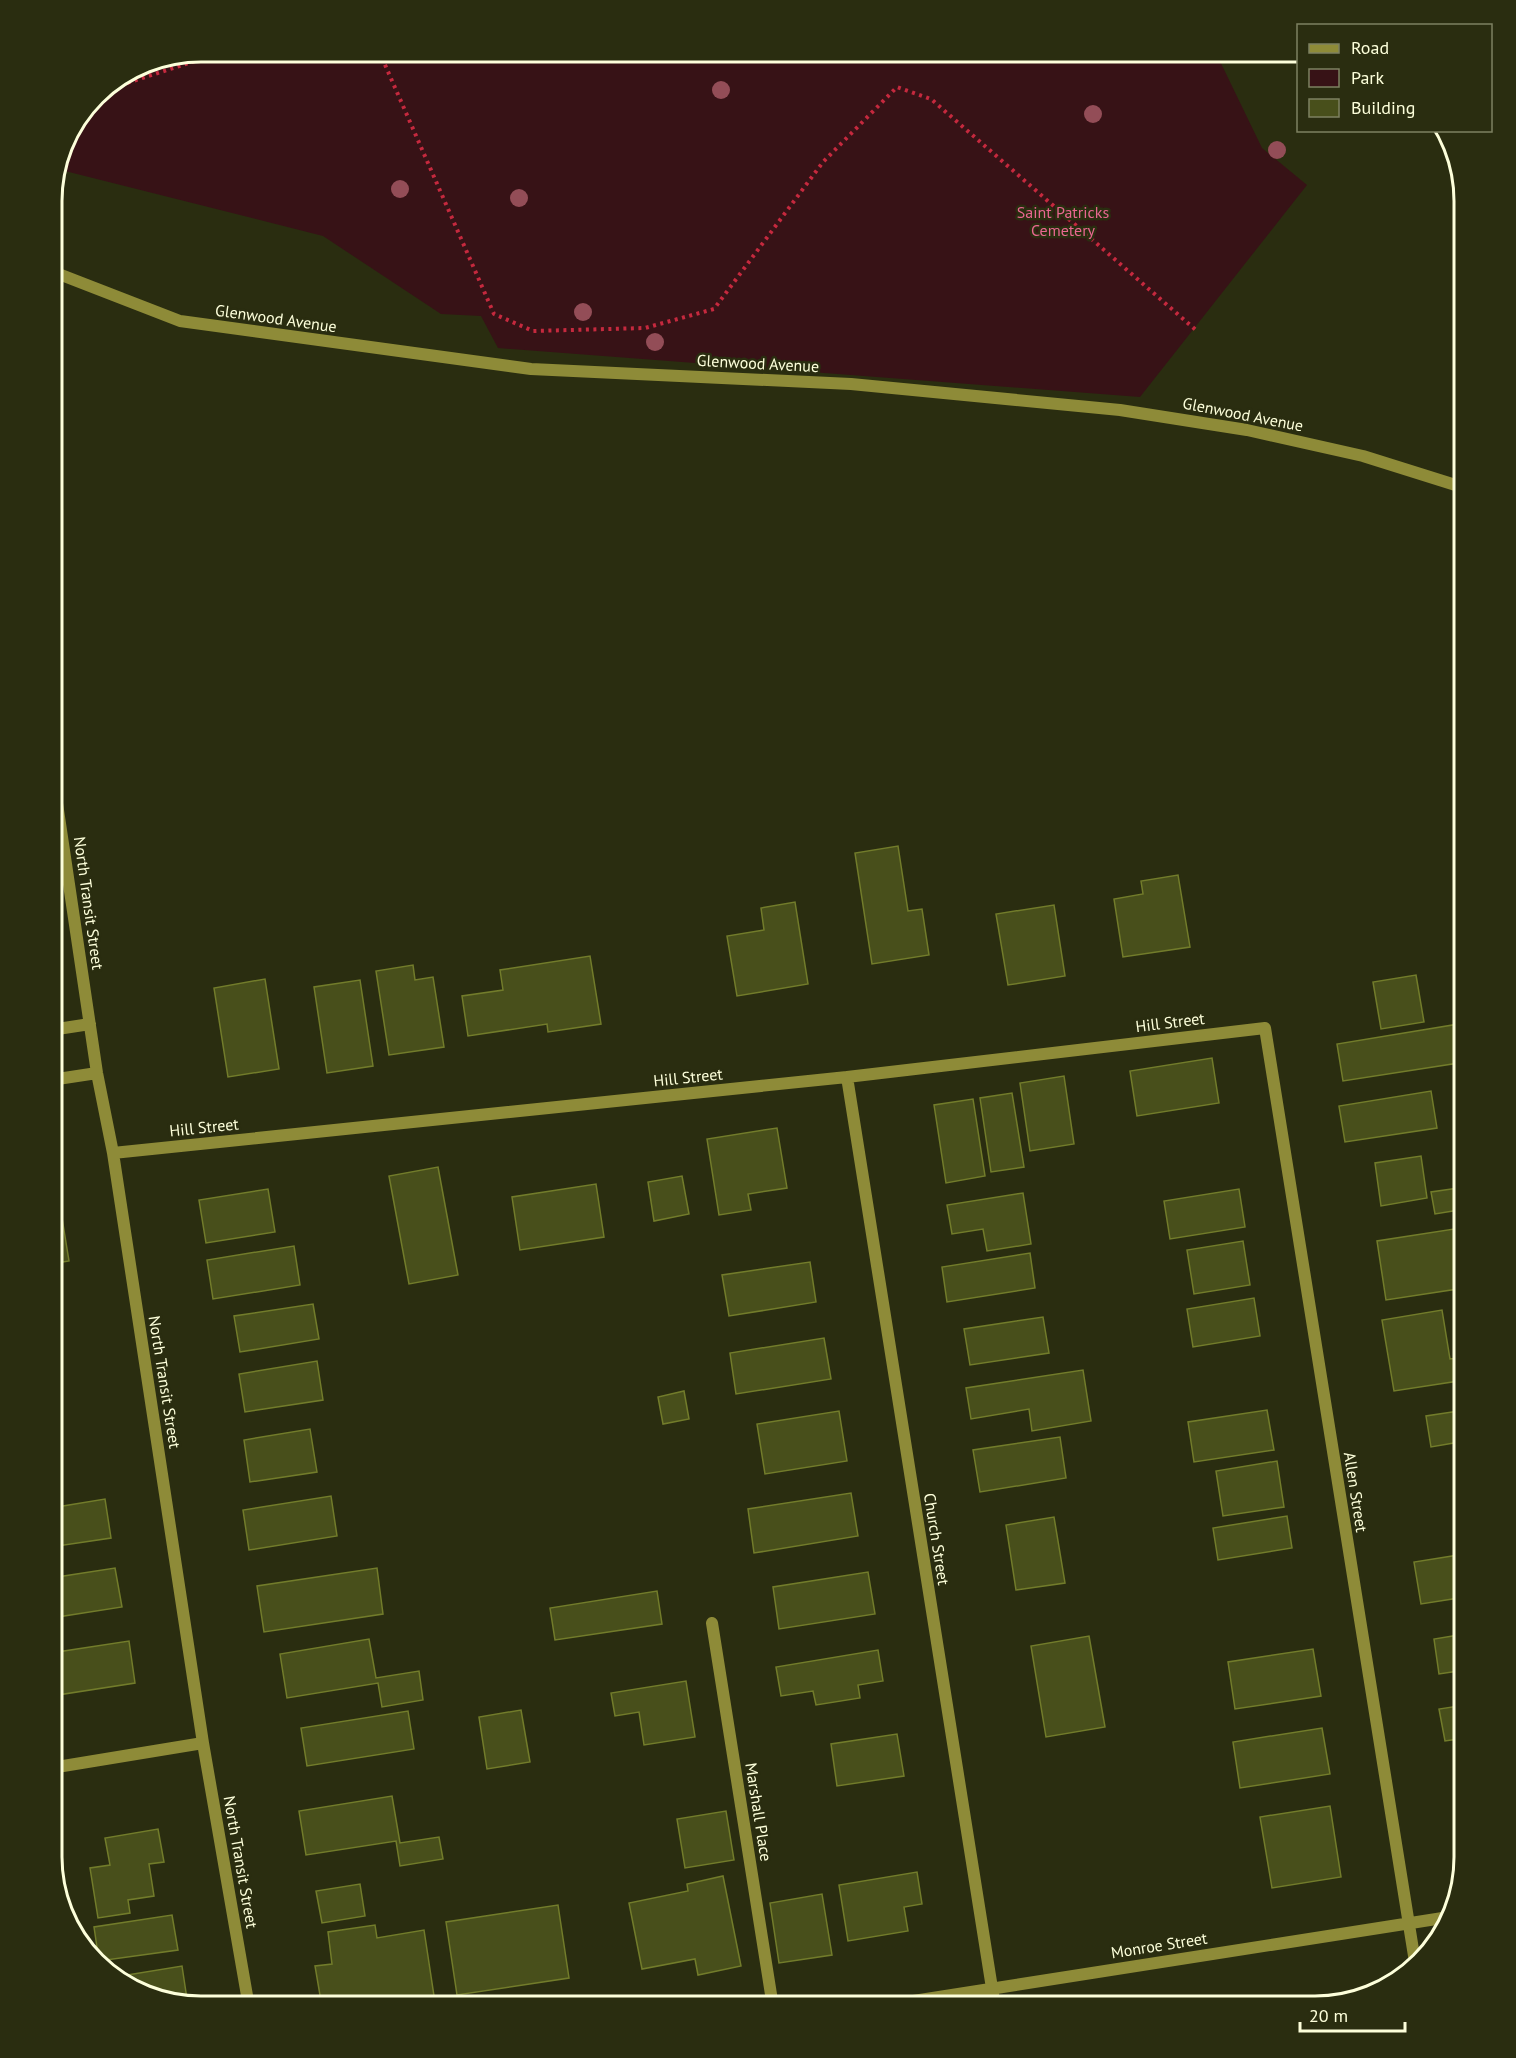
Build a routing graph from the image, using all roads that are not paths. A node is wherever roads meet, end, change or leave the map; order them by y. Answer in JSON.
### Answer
{"nodes":[{"id":1,"x":62,"y":276,"type":"edge"},
{"id":2,"x":1454,"y":485,"type":"edge"},
{"id":3,"x":62,"y":837,"type":"edge"},
{"id":4,"x":90,"y":1024,"type":"junction"},
{"id":5,"x":62,"y":1028,"type":"edge"},
{"id":6,"x":1265,"y":1028,"type":"joint"},
{"id":7,"x":97,"y":1073,"type":"junction"},
{"id":8,"x":847,"y":1077,"type":"junction"},
{"id":9,"x":62,"y":1078,"type":"edge"},
{"id":10,"x":113,"y":1153,"type":"junction"},
{"id":11,"x":712,"y":1623,"type":"dead end"},
{"id":12,"x":203,"y":1743,"type":"junction"},
{"id":13,"x":62,"y":1766,"type":"edge"},
{"id":14,"x":1440,"y":1918,"type":"edge"},
{"id":15,"x":1409,"y":1923,"type":"junction"},
{"id":16,"x":1414,"y":1956,"type":"edge"},
{"id":17,"x":993,"y":1987,"type":"junction"},
{"id":18,"x":247,"y":1996,"type":"edge"},
{"id":19,"x":771,"y":1996,"type":"edge"},
{"id":20,"x":939,"y":1996,"type":"edge"},
{"id":21,"x":994,"y":1996,"type":"edge"}],
"edges":[{"from":1,"to":2,"type":"street","name":"Glenwood Avenue"},
{"from":3,"to":4,"type":"street","name":"North Transit Street"},
{"from":4,"to":5,"type":"street"},
{"from":4,"to":7,"type":"street","name":"North Transit Street"},
{"from":6,"to":8,"type":"street","name":"Hill Street"},
{"from":6,"to":15,"type":"street","name":"Allen Street"},
{"from":7,"to":9,"type":"street"},
{"from":7,"to":10,"type":"street","name":"North Transit Street"},
{"from":8,"to":10,"type":"street","name":"Hill Street"},
{"from":8,"to":17,"type":"street","name":"Church Street"},
{"from":10,"to":12,"type":"street","name":"North Transit Street"},
{"from":11,"to":19,"type":"street","name":"Marshall Place"},
{"from":12,"to":13,"type":"street"},
{"from":12,"to":18,"type":"street","name":"North Transit Street"},
{"from":14,"to":15,"type":"street","name":"Monroe Street"},
{"from":15,"to":16,"type":"street","name":"Allen Street"},
{"from":15,"to":17,"type":"street","name":"Monroe Street"},
{"from":17,"to":20,"type":"street","name":"Monroe Street"},
{"from":17,"to":21,"type":"street","name":"Church Street"}]}
